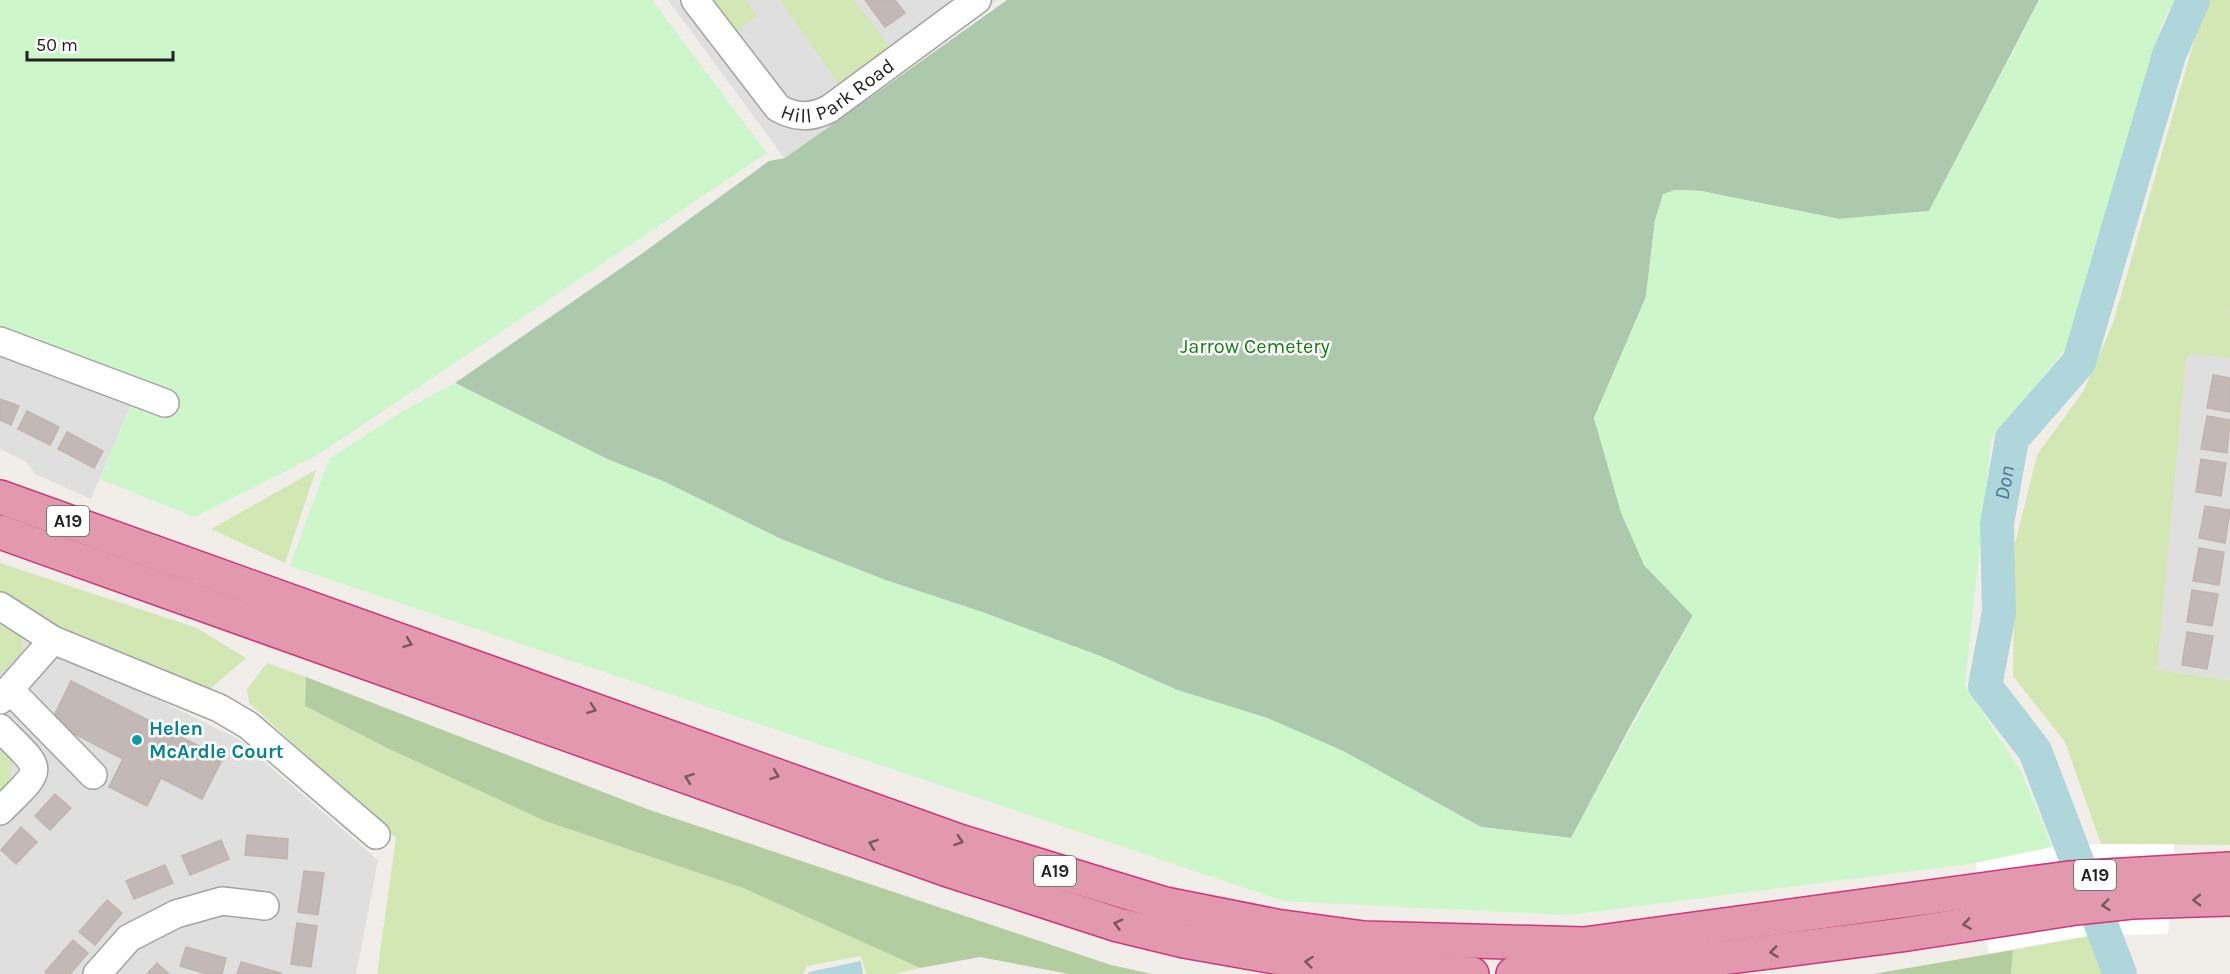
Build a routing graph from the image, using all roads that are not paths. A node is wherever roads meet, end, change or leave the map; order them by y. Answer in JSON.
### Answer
{"nodes":[{"id":1,"x":695,"y":0,"type":"edge"},
{"id":2,"x":959,"y":5,"type":"edge"},
{"id":3,"x":0,"y":340,"type":"edge"},
{"id":4,"x":165,"y":403,"type":"dead end"},
{"id":5,"x":0,"y":475,"type":"edge"},
{"id":6,"x":0,"y":497,"type":"edge"},
{"id":7,"x":0,"y":532,"type":"edge"},
{"id":8,"x":0,"y":552,"type":"edge"},
{"id":9,"x":0,"y":606,"type":"edge"},
{"id":10,"x":359,"y":625,"type":"junction"},
{"id":11,"x":53,"y":640,"type":"junction"},
{"id":12,"x":350,"y":658,"type":"junction"},
{"id":13,"x":5,"y":695,"type":"edge"},
{"id":14,"x":0,"y":728,"type":"edge"},
{"id":15,"x":93,"y":775,"type":"dead end"},
{"id":16,"x":0,"y":811,"type":"edge"},
{"id":17,"x":376,"y":835,"type":"dead end"},
{"id":18,"x":2230,"y":869,"type":"edge"},
{"id":19,"x":2168,"y":886,"type":"junction"},
{"id":20,"x":2022,"y":899,"type":"junction"},
{"id":21,"x":2230,"y":899,"type":"edge"},
{"id":22,"x":265,"y":906,"type":"dead end"},
{"id":23,"x":97,"y":974,"type":"edge"},
{"id":24,"x":1472,"y":974,"type":"edge"},
{"id":25,"x":1513,"y":974,"type":"edge"}],
"edges":[{"from":1,"to":2,"type":"street","name":"Hill Park Road"},
{"from":3,"to":4,"type":"street"},
{"from":5,"to":10,"type":"highway"},
{"from":6,"to":10,"type":"highway","number":"A19"},
{"from":7,"to":12,"type":"highway","number":"A19"},
{"from":8,"to":12,"type":"highway"},
{"from":9,"to":11,"type":"street"},
{"from":10,"to":20,"type":"highway","number":"A19","one_way":true},
{"from":11,"to":13,"type":"street"},
{"from":11,"to":17,"type":"street"},
{"from":24,"to":12,"type":"highway","number":"A19","one_way":true},
{"from":13,"to":15,"type":"street"},
{"from":14,"to":16,"type":"street"},
{"from":18,"to":19,"type":"highway","number":"A19"},
{"from":19,"to":20,"type":"highway","number":"A19"},
{"from":21,"to":19,"type":"highway","number":"A19","one_way":true},
{"from":20,"to":25,"type":"highway","number":"A19","one_way":true},
{"from":22,"to":23,"type":"street"}]}
